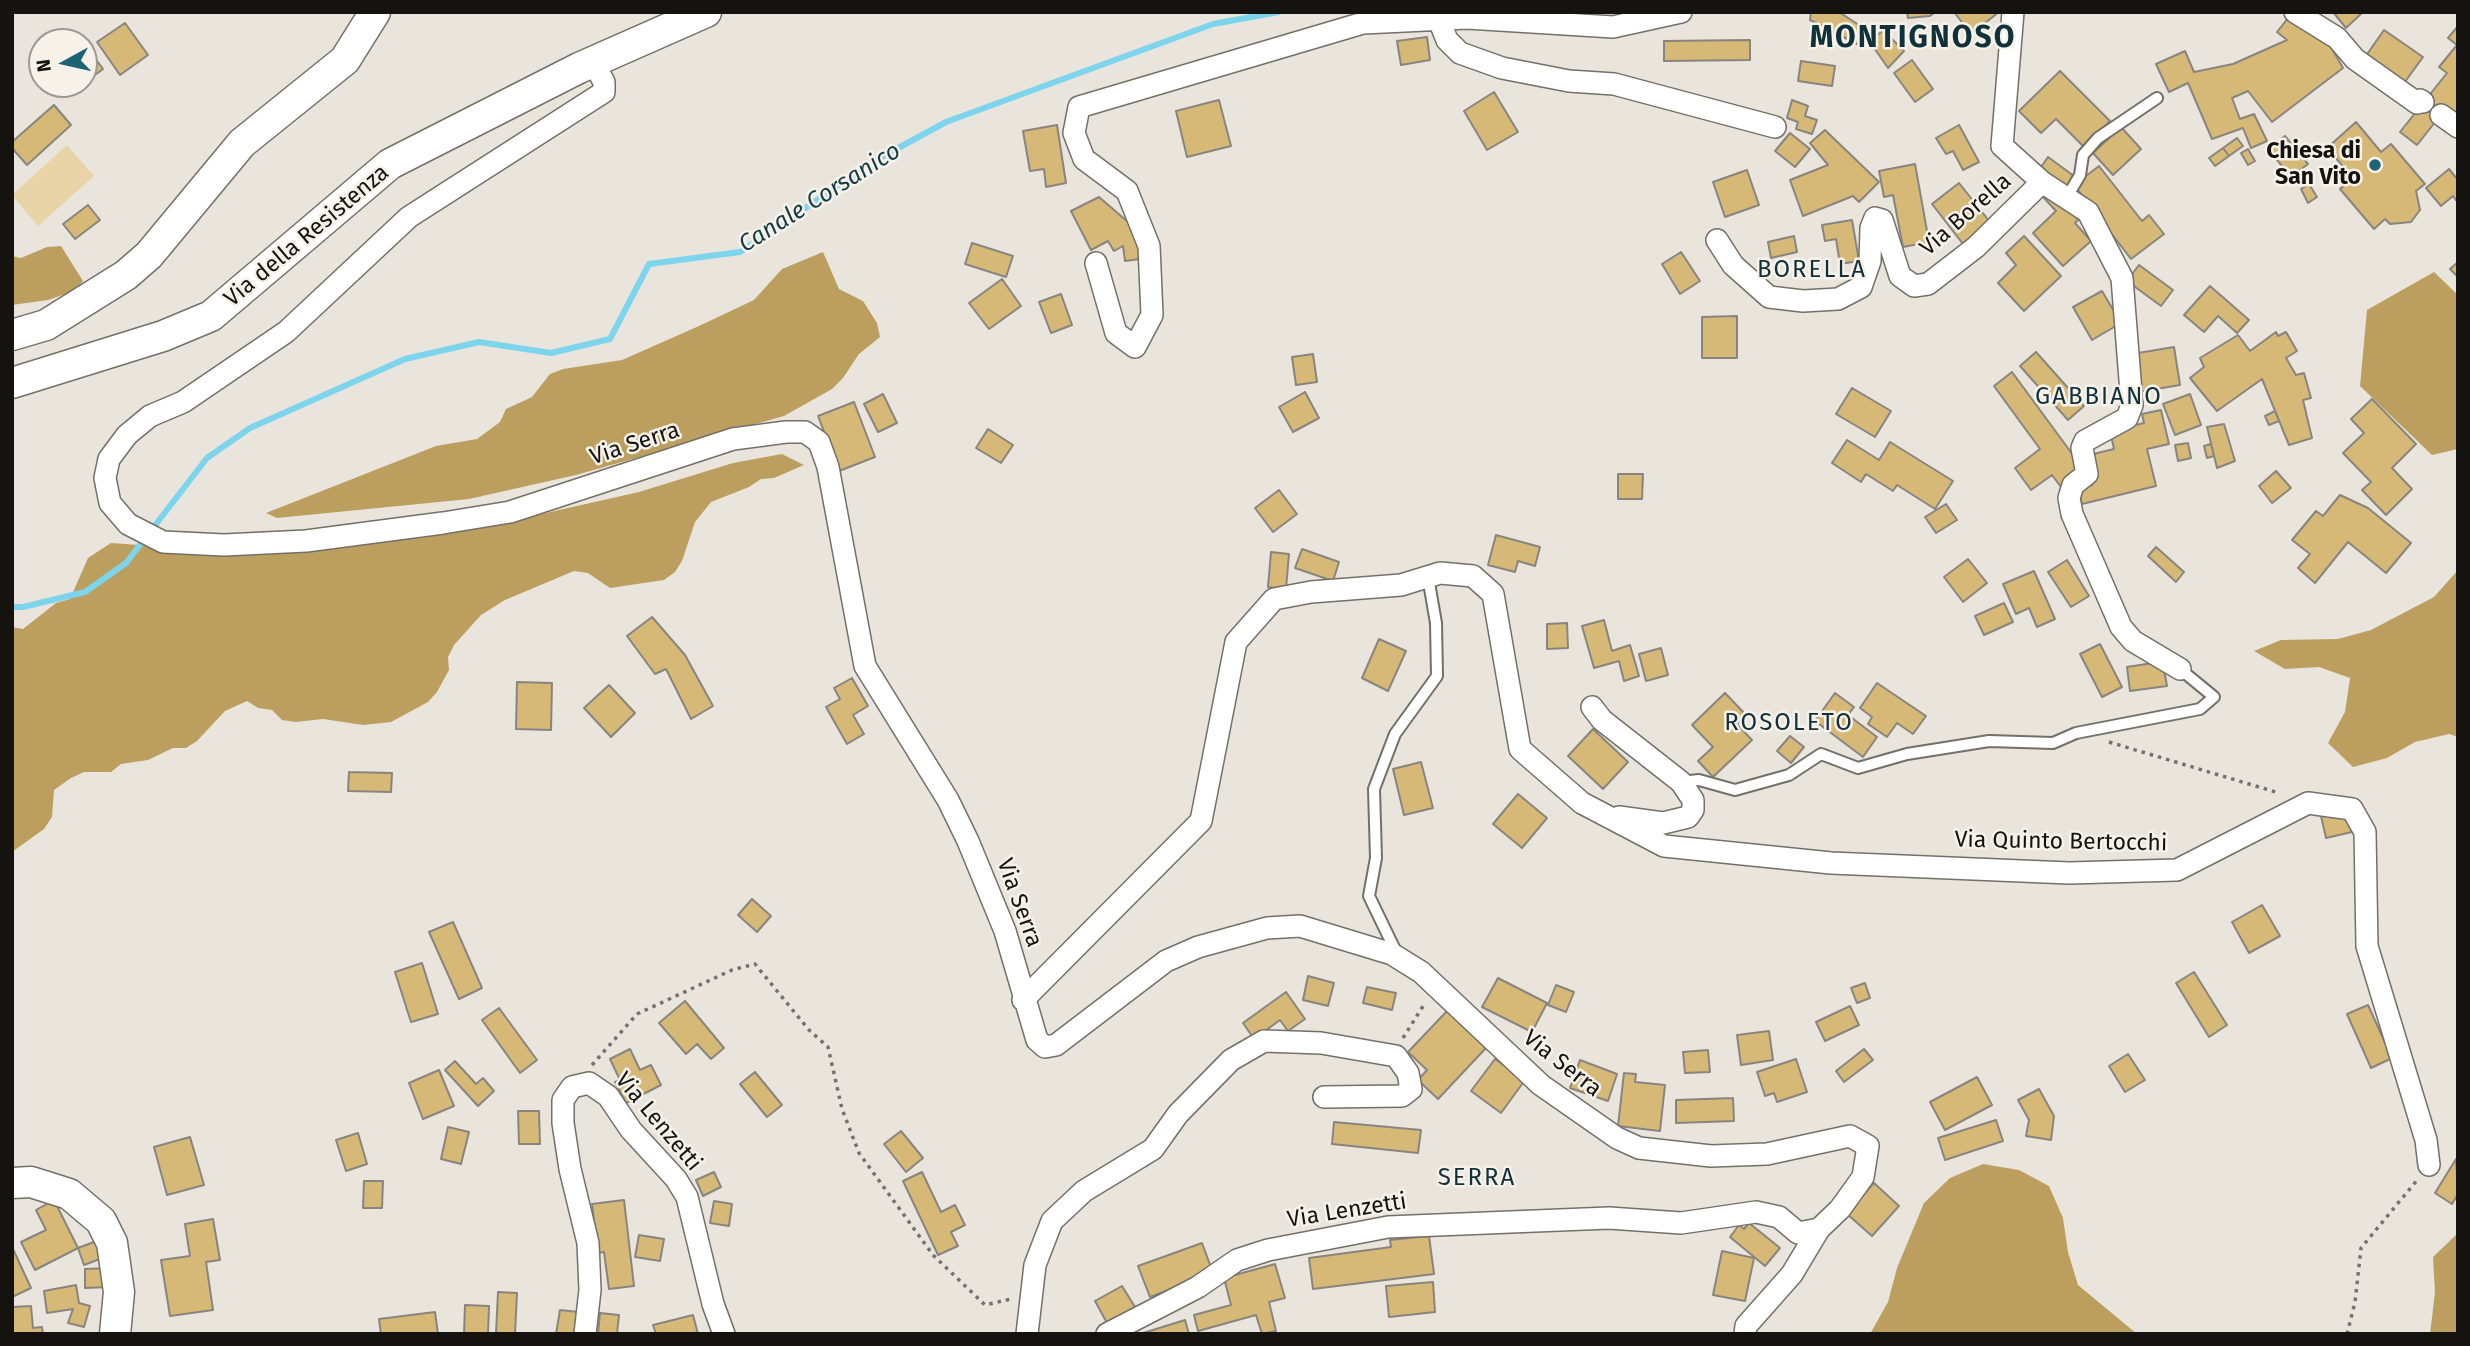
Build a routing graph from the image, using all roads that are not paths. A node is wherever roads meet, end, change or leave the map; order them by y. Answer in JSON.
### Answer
{"nodes":[{"id":1,"x":375,"y":12,"type":"edge"},
{"id":2,"x":706,"y":12,"type":"edge"},
{"id":3,"x":1681,"y":12,"type":"edge"},
{"id":4,"x":2012,"y":12,"type":"edge"},
{"id":5,"x":2295,"y":12,"type":"edge"},
{"id":6,"x":1439,"y":20,"type":"junction"},
{"id":7,"x":593,"y":62,"type":"junction"},
{"id":8,"x":2157,"y":98,"type":"dead end"},
{"id":9,"x":2423,"y":102,"type":"dead end"},
{"id":10,"x":1774,"y":127,"type":"dead end"},
{"id":11,"x":2042,"y":183,"type":"junction"},
{"id":12,"x":2067,"y":197,"type":"junction"},
{"id":13,"x":1717,"y":240,"type":"dead end"},
{"id":14,"x":1096,"y":262,"type":"dead end"},
{"id":15,"x":12,"y":335,"type":"edge"},
{"id":16,"x":12,"y":383,"type":"edge"},
{"id":17,"x":1428,"y":577,"type":"junction"},
{"id":18,"x":2180,"y":669,"type":"joint"},
{"id":19,"x":1592,"y":707,"type":"dead end"},
{"id":20,"x":1681,"y":782,"type":"junction"},
{"id":21,"x":1603,"y":814,"type":"junction"},
{"id":22,"x":1399,"y":958,"type":"junction"},
{"id":23,"x":1023,"y":1000,"type":"junction"},
{"id":24,"x":1324,"y":1097,"type":"dead end"},
{"id":25,"x":2429,"y":1165,"type":"road end"},
{"id":26,"x":12,"y":1183,"type":"edge"},
{"id":27,"x":1819,"y":1229,"type":"junction"},
{"id":28,"x":115,"y":1334,"type":"edge"},
{"id":29,"x":585,"y":1334,"type":"edge"},
{"id":30,"x":724,"y":1334,"type":"edge"},
{"id":31,"x":1027,"y":1334,"type":"edge"},
{"id":32,"x":1107,"y":1334,"type":"edge"},
{"id":33,"x":1745,"y":1334,"type":"edge"}],
"edges":[{"from":1,"to":15,"type":"street"},
{"from":2,"to":7,"type":"street","name":"Via della Resistenza"},
{"from":3,"to":6,"type":"street"},
{"from":4,"to":11,"type":"street"},
{"from":5,"to":9,"type":"street"},
{"from":6,"to":10,"type":"street"},
{"from":6,"to":14,"type":"street"},
{"from":7,"to":16,"type":"street","name":"Via della Resistenza"},
{"from":7,"to":23,"type":"street","name":"Via Serra"},
{"from":8,"to":12,"type":"lane"},
{"from":11,"to":12,"type":"street"},
{"from":11,"to":13,"type":"street","name":"Via Borella"},
{"from":12,"to":18,"type":"street"},
{"from":17,"to":21,"type":"street","name":"Via Quinto Bertocchi"},
{"from":17,"to":22,"type":"lane"},
{"from":17,"to":23,"type":"street","name":"Via Quinto Bertocchi"},
{"from":18,"to":20,"type":"lane"},
{"from":19,"to":20,"type":"street"},
{"from":20,"to":21,"type":"street"},
{"from":21,"to":25,"type":"street","name":"Via Quinto Bertocchi"},
{"from":22,"to":23,"type":"street","name":"Via Serra"},
{"from":22,"to":27,"type":"street","name":"Via Serra"},
{"from":24,"to":31,"type":"street"},
{"from":26,"to":28,"type":"street"},
{"from":27,"to":32,"type":"street","name":"Via Lenzetti"},
{"from":27,"to":33,"type":"street"},
{"from":29,"to":30,"type":"street","name":"Via Lenzetti"}]}
